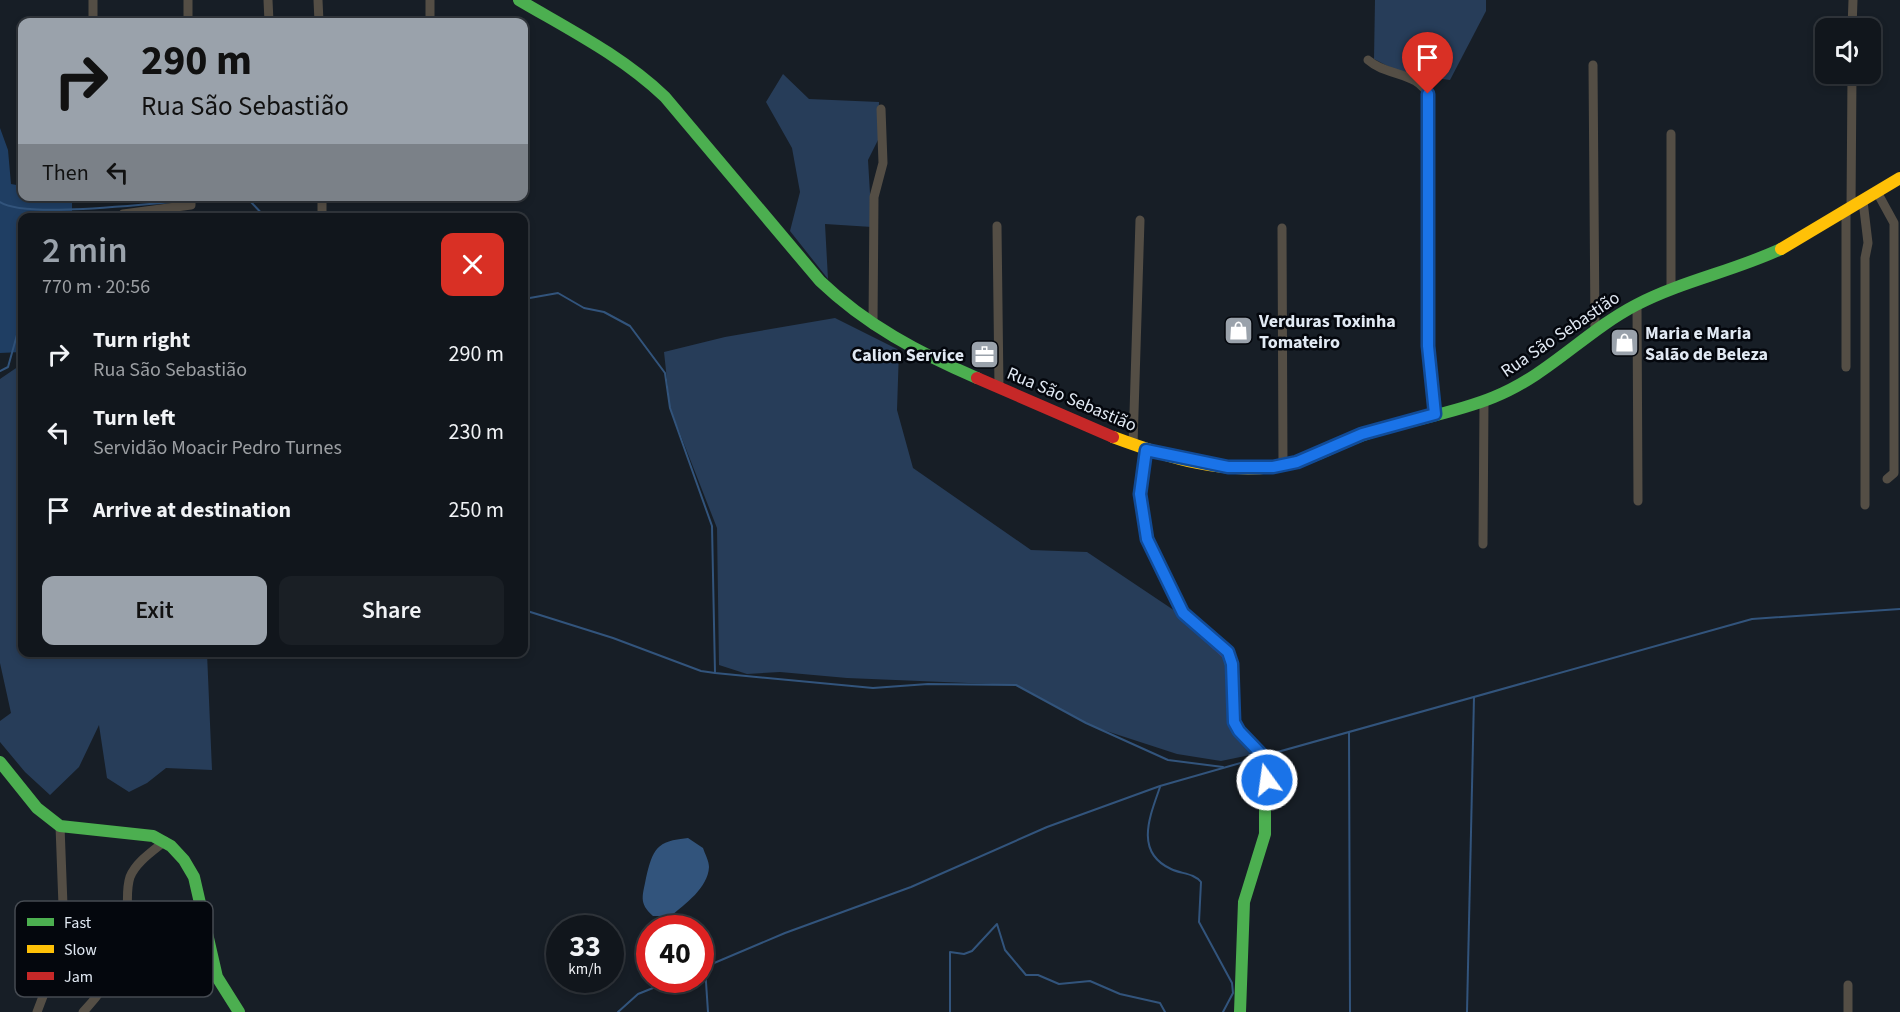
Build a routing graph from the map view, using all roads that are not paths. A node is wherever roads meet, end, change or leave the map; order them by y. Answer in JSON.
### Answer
{"nodes":[{"id":1,"x":93,"y":0,"type":"edge"},
{"id":2,"x":188,"y":0,"type":"edge"},
{"id":3,"x":268,"y":0,"type":"edge"},
{"id":4,"x":318,"y":0,"type":"edge"},
{"id":5,"x":430,"y":0,"type":"edge"},
{"id":6,"x":519,"y":0,"type":"edge"},
{"id":7,"x":1853,"y":0,"type":"edge"},
{"id":8,"x":93,"y":18,"type":"edge"},
{"id":9,"x":188,"y":18,"type":"edge"},
{"id":10,"x":269,"y":18,"type":"edge"},
{"id":11,"x":319,"y":18,"type":"edge"},
{"id":12,"x":430,"y":18,"type":"edge"},
{"id":13,"x":1852,"y":18,"type":"edge"},
{"id":14,"x":1368,"y":60,"type":"dead end"},
{"id":15,"x":1593,"y":65,"type":"dead end"},
{"id":16,"x":1852,"y":84,"type":"edge"},
{"id":17,"x":881,"y":109,"type":"dead end"},
{"id":18,"x":1671,"y":134,"type":"dead end"},
{"id":19,"x":1900,"y":178,"type":"edge"},
{"id":20,"x":1877,"y":192,"type":"junction"},
{"id":21,"x":191,"y":201,"type":"edge"},
{"id":22,"x":1863,"y":201,"type":"junction"},
{"id":23,"x":1848,"y":210,"type":"junction"},
{"id":24,"x":131,"y":213,"type":"edge"},
{"id":25,"x":1140,"y":220,"type":"dead end"},
{"id":26,"x":997,"y":226,"type":"dead end"},
{"id":27,"x":1282,"y":228,"type":"dead end"},
{"id":28,"x":1671,"y":289,"type":"junction"},
{"id":29,"x":1004,"y":293,"type":"dead end"},
{"id":30,"x":1637,"y":304,"type":"junction"},
{"id":31,"x":873,"y":326,"type":"junction"},
{"id":32,"x":1595,"y":330,"type":"junction"},
{"id":33,"x":1846,"y":367,"type":"dead end"},
{"id":34,"x":1002,"y":389,"type":"junction"},
{"id":35,"x":1484,"y":401,"type":"junction"},
{"id":36,"x":1435,"y":414,"type":"junction"},
{"id":37,"x":1133,"y":445,"type":"junction"},
{"id":38,"x":1146,"y":450,"type":"junction"},
{"id":39,"x":1283,"y":466,"type":"junction"},
{"id":40,"x":1887,"y":479,"type":"dead end"},
{"id":41,"x":1638,"y":501,"type":"dead end"},
{"id":42,"x":1865,"y":505,"type":"dead end"},
{"id":43,"x":1483,"y":544,"type":"dead end"},
{"id":44,"x":0,"y":762,"type":"edge"},
{"id":45,"x":60,"y":826,"type":"junction"},
{"id":46,"x":165,"y":841,"type":"junction"},
{"id":47,"x":63,"y":901,"type":"edge"},
{"id":48,"x":129,"y":901,"type":"edge"},
{"id":49,"x":200,"y":901,"type":"edge"},
{"id":50,"x":213,"y":958,"type":"edge"},
{"id":51,"x":1848,"y":985,"type":"dead end"},
{"id":52,"x":43,"y":997,"type":"edge"},
{"id":53,"x":97,"y":997,"type":"edge"},
{"id":54,"x":37,"y":1012,"type":"edge"},
{"id":55,"x":83,"y":1012,"type":"edge"},
{"id":56,"x":239,"y":1012,"type":"edge"},
{"id":57,"x":1240,"y":1012,"type":"edge"},
{"id":58,"x":1848,"y":1012,"type":"edge"}],
"edges":[{"from":1,"to":8,"type":"street"},
{"from":2,"to":9,"type":"street"},
{"from":3,"to":10,"type":"street"},
{"from":4,"to":11,"type":"street"},
{"from":5,"to":12,"type":"street"},
{"from":6,"to":31,"type":"main road","name":"Rua São Sebastião"},
{"from":7,"to":13,"type":"street"},
{"from":14,"to":36,"type":"street"},
{"from":15,"to":32,"type":"street"},
{"from":16,"to":23,"type":"street"},
{"from":17,"to":31,"type":"street"},
{"from":18,"to":28,"type":"street"},
{"from":19,"to":20,"type":"main road","name":"Rua São Sebastião"},
{"from":20,"to":22,"type":"main road","name":"Rua São Sebastião"},
{"from":20,"to":40,"type":"street"},
{"from":21,"to":24,"type":"street"},
{"from":22,"to":23,"type":"main road","name":"Rua São Sebastião"},
{"from":22,"to":42,"type":"street"},
{"from":23,"to":28,"type":"main road","name":"Rua São Sebastião"},
{"from":23,"to":33,"type":"street"},
{"from":25,"to":37,"type":"street"},
{"from":26,"to":34,"type":"street"},
{"from":27,"to":39,"type":"street"},
{"from":28,"to":30,"type":"main road","name":"Rua São Sebastião"},
{"from":29,"to":34,"type":"street"},
{"from":30,"to":32,"type":"main road","name":"Rua São Sebastião"},
{"from":30,"to":41,"type":"street"},
{"from":31,"to":34,"type":"main road","name":"Rua São Sebastião"},
{"from":32,"to":35,"type":"main road","name":"Rua São Sebastião"},
{"from":34,"to":37,"type":"main road","name":"Rua São Sebastião"},
{"from":35,"to":36,"type":"main road","name":"Rua São Sebastião"},
{"from":35,"to":43,"type":"street"},
{"from":36,"to":39,"type":"main road","name":"Rua São Sebastião"},
{"from":37,"to":38,"type":"main road","name":"Rua São Sebastião"},
{"from":38,"to":39,"type":"main road","name":"Rua São Sebastião"},
{"from":38,"to":57,"type":"main road"},
{"from":44,"to":45,"type":"main road"},
{"from":45,"to":46,"type":"main road"},
{"from":45,"to":47,"type":"street"},
{"from":46,"to":48,"type":"street"},
{"from":46,"to":49,"type":"main road"},
{"from":50,"to":56,"type":"main road"},
{"from":51,"to":58,"type":"street"},
{"from":52,"to":54,"type":"street"},
{"from":53,"to":55,"type":"street"}]}
